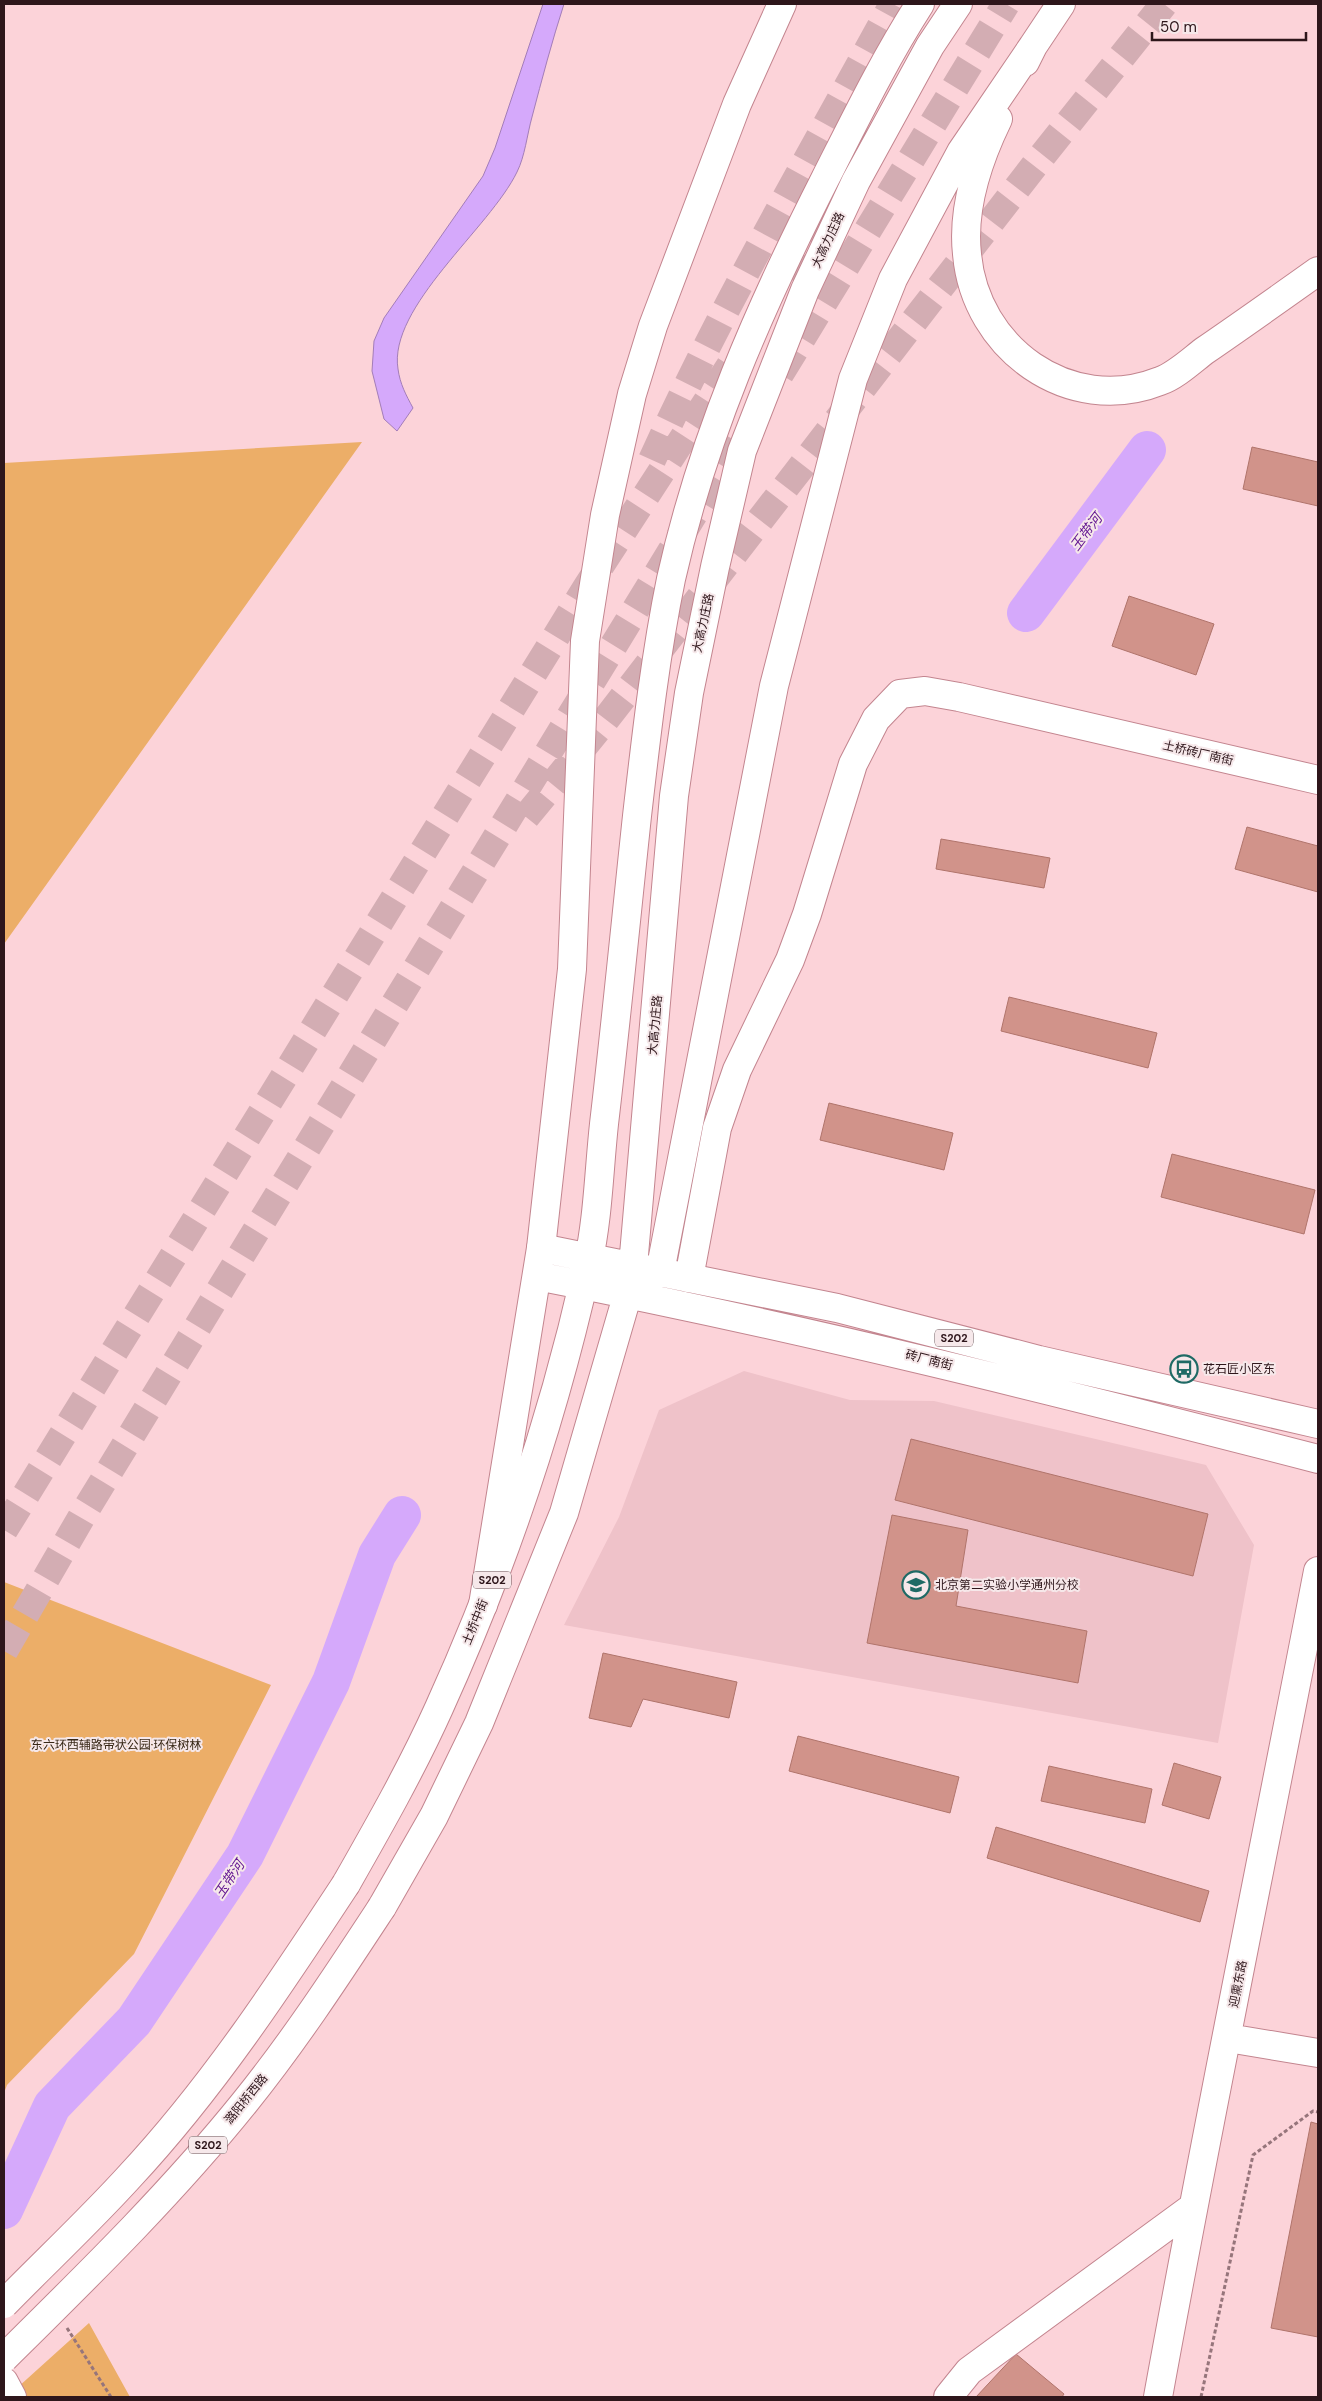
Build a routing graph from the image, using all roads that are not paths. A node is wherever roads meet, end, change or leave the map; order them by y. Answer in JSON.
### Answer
{"nodes":[{"id":1,"x":782,"y":4,"type":"edge"},
{"id":2,"x":920,"y":4,"type":"edge"},
{"id":3,"x":958,"y":4,"type":"edge"},
{"id":4,"x":1061,"y":4,"type":"edge"},
{"id":5,"x":1033,"y":46,"type":"junction"},
{"id":6,"x":1318,"y":271,"type":"edge"},
{"id":7,"x":1318,"y":780,"type":"edge"},
{"id":8,"x":541,"y":1248,"type":"junction"},
{"id":9,"x":590,"y":1258,"type":"junction"},
{"id":10,"x":633,"y":1266,"type":"junction"},
{"id":11,"x":660,"y":1272,"type":"junction"},
{"id":12,"x":537,"y":1276,"type":"junction"},
{"id":13,"x":689,"y":1278,"type":"junction"},
{"id":14,"x":583,"y":1285,"type":"junction"},
{"id":15,"x":628,"y":1293,"type":"junction"},
{"id":16,"x":1318,"y":1424,"type":"edge"},
{"id":17,"x":1318,"y":1458,"type":"edge"},
{"id":18,"x":1318,"y":1571,"type":"edge"},
{"id":19,"x":482,"y":1605,"type":"junction"},
{"id":20,"x":1228,"y":2038,"type":"junction"},
{"id":21,"x":1318,"y":2053,"type":"edge"},
{"id":22,"x":1193,"y":2207,"type":"junction"},
{"id":23,"x":26,"y":2264,"type":"dead end"},
{"id":24,"x":4,"y":2288,"type":"edge"},
{"id":25,"x":4,"y":2304,"type":"edge"},
{"id":26,"x":4,"y":2358,"type":"edge"},
{"id":27,"x":4,"y":2382,"type":"edge"},
{"id":28,"x":12,"y":2397,"type":"edge"},
{"id":29,"x":948,"y":2397,"type":"edge"},
{"id":30,"x":1158,"y":2397,"type":"edge"}],
"edges":[{"from":1,"to":8,"type":"main road"},
{"from":2,"to":9,"type":"main road"},
{"from":3,"to":10,"type":"main road","name":"大高力庄路"},
{"from":4,"to":5,"type":"main road"},
{"from":5,"to":6,"type":"main road"},
{"from":5,"to":11,"type":"main road"},
{"from":7,"to":13,"type":"main road","name":"土桥砖厂南街"},
{"from":8,"to":9,"type":"main road","number":"S202"},
{"from":8,"to":12,"type":"main road"},
{"from":9,"to":10,"type":"main road","number":"S202"},
{"from":9,"to":14,"type":"main road","name":"土桥中街","number":"S202"},
{"from":10,"to":11,"type":"main road","number":"S202"},
{"from":10,"to":15,"type":"main road","name":"大高力庄路"},
{"from":11,"to":13,"type":"main road","number":"S202"},
{"from":11,"to":15,"type":"main road"},
{"from":12,"to":14,"type":"main road","name":"砖厂南街","number":"S202"},
{"from":12,"to":19,"type":"main road"},
{"from":13,"to":16,"type":"main road","number":"S202"},
{"from":14,"to":15,"type":"main road","name":"砖厂南街","number":"S202"},
{"from":14,"to":19,"type":"main road","name":"土桥中街","number":"S202"},
{"from":15,"to":17,"type":"main road","name":"砖厂南街","number":"S202"},
{"from":15,"to":26,"type":"main road","name":"潞阳桥西路","number":"S202","bridge":true},
{"from":18,"to":20,"type":"main road","name":"迎熏东路"},
{"from":19,"to":25,"type":"main road","name":"土桥中街","number":"S202","bridge":true},
{"from":20,"to":21,"type":"main road"},
{"from":20,"to":22,"type":"main road","name":"迎熏东路"},
{"from":22,"to":29,"type":"main road"},
{"from":22,"to":30,"type":"main road","name":"迎熏东路"},
{"from":23,"to":24,"type":"main road"},
{"from":27,"to":28,"type":"main road"}]}
